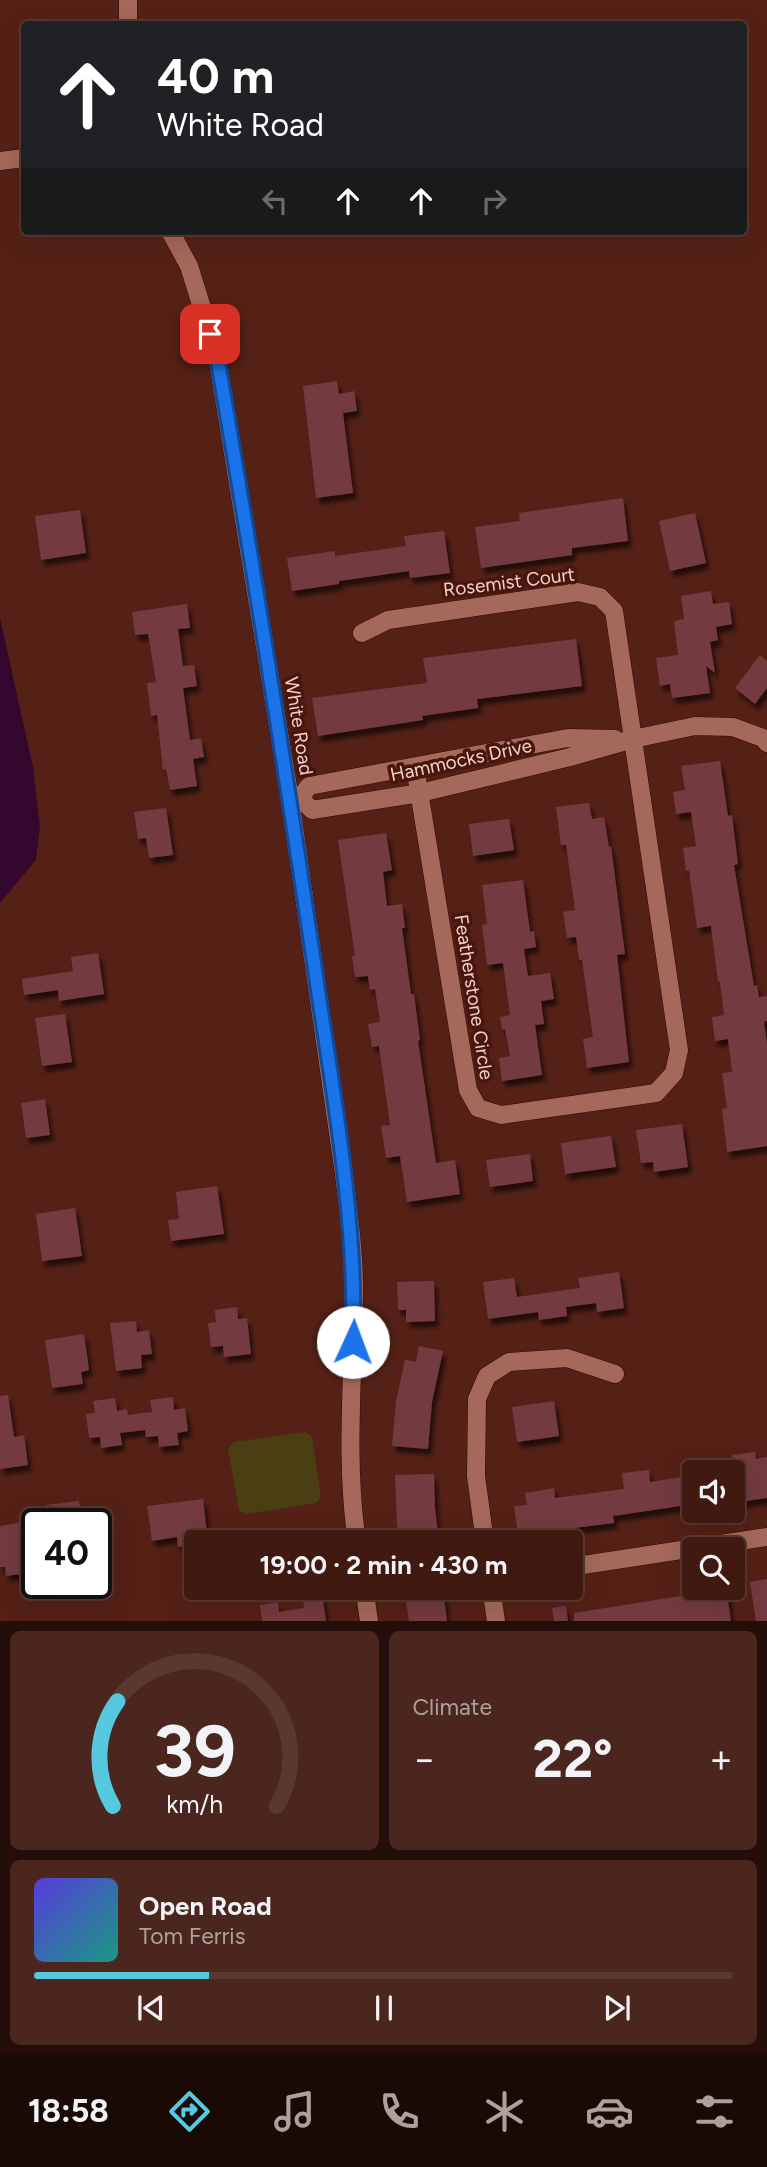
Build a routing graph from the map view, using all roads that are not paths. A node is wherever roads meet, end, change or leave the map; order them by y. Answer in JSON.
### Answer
{"nodes":[{"id":1,"x":128,"y":0,"type":"edge"},
{"id":2,"x":128,"y":21,"type":"edge"},
{"id":3,"x":21,"y":158,"type":"edge"},
{"id":4,"x":0,"y":161,"type":"edge"},
{"id":5,"x":172,"y":235,"type":"edge"},
{"id":6,"x":362,"y":633,"type":"dead end"},
{"id":7,"x":633,"y":739,"type":"junction"},
{"id":8,"x":767,"y":743,"type":"edge"},
{"id":9,"x":415,"y":767,"type":"junction"},
{"id":10,"x":420,"y":793,"type":"junction"},
{"id":11,"x":295,"y":798,"type":"junction"},
{"id":12,"x":615,"y":1374,"type":"dead end"},
{"id":13,"x":356,"y":1530,"type":"edge"},
{"id":14,"x":484,"y":1530,"type":"edge"},
{"id":15,"x":767,"y":1537,"type":"edge"},
{"id":16,"x":583,"y":1565,"type":"edge"},
{"id":17,"x":366,"y":1600,"type":"edge"},
{"id":18,"x":493,"y":1600,"type":"edge"},
{"id":19,"x":369,"y":1621,"type":"edge"},
{"id":20,"x":495,"y":1621,"type":"edge"}],
"edges":[{"from":1,"to":2,"type":"street"},
{"from":3,"to":4,"type":"street"},
{"from":5,"to":11,"type":"street","name":"White Road"},
{"from":6,"to":7,"type":"street","name":"Rosemist Court"},
{"from":7,"to":8,"type":"street","name":"Hammocks Drive"},
{"from":7,"to":9,"type":"street","name":"Hammocks Drive"},
{"from":7,"to":10,"type":"street","name":"Hammocks Drive"},
{"from":7,"to":10,"type":"street","name":"Featherstone Circle"},
{"from":9,"to":10,"type":"street","name":"Featherstone Circle"},
{"from":9,"to":11,"type":"street","name":"Hammocks Drive"},
{"from":10,"to":11,"type":"street","name":"Hammocks Drive"},
{"from":11,"to":13,"type":"street","name":"White Road"},
{"from":12,"to":14,"type":"street"},
{"from":15,"to":16,"type":"street"},
{"from":17,"to":19,"type":"street"},
{"from":18,"to":20,"type":"street"}]}
